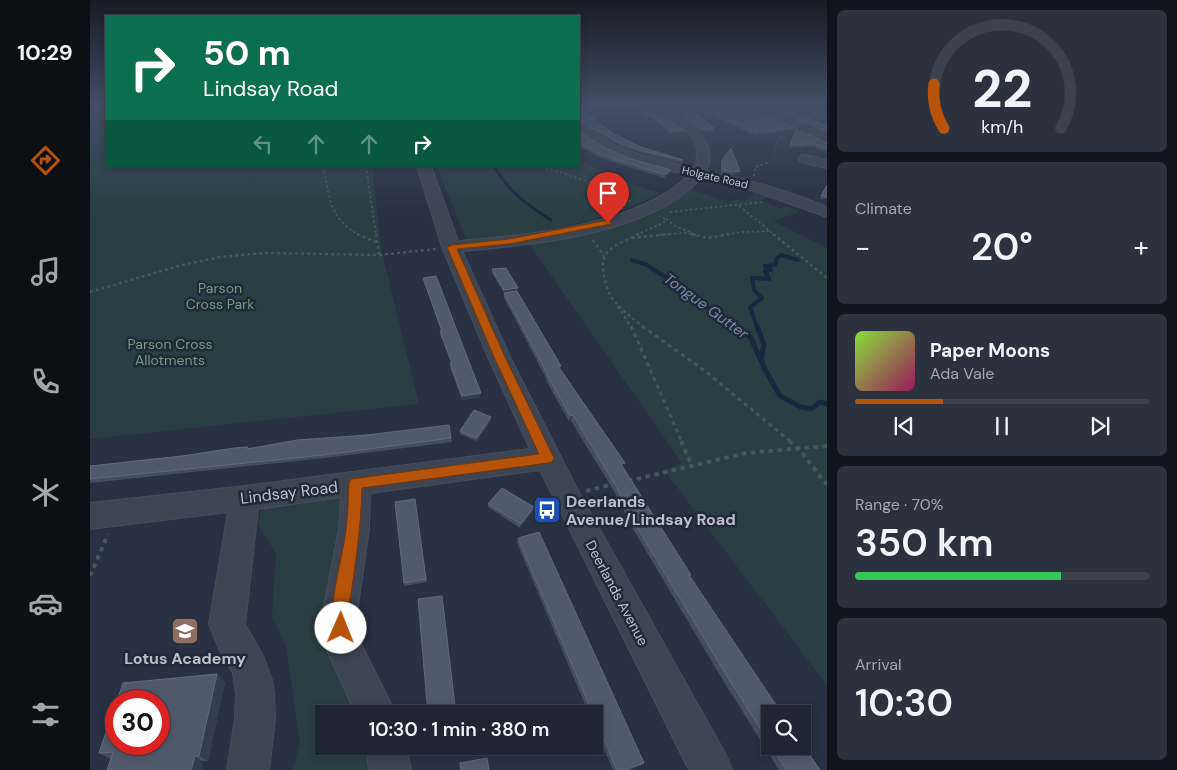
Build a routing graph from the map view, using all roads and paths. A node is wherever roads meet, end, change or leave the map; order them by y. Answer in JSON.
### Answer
{"nodes":[{"id":1,"x":597,"y":141,"type":"edge"},
{"id":2,"x":698,"y":141,"type":"edge"},
{"id":3,"x":777,"y":141,"type":"edge"},
{"id":4,"x":792,"y":141,"type":"edge"},
{"id":5,"x":805,"y":159,"type":"joint"},
{"id":6,"x":827,"y":164,"type":"edge"},
{"id":7,"x":323,"y":167,"type":"edge"},
{"id":8,"x":366,"y":167,"type":"edge"},
{"id":9,"x":424,"y":167,"type":"edge"},
{"id":10,"x":544,"y":167,"type":"edge"},
{"id":11,"x":700,"y":173,"type":"junction"},
{"id":12,"x":754,"y":186,"type":"junction"},
{"id":13,"x":782,"y":195,"type":"junction"},
{"id":14,"x":740,"y":206,"type":"junction"},
{"id":15,"x":652,"y":212,"type":"junction"},
{"id":16,"x":827,"y":212,"type":"edge"},
{"id":17,"x":664,"y":218,"type":"junction"},
{"id":18,"x":770,"y":231,"type":"junction"},
{"id":19,"x":699,"y":235,"type":"junction"},
{"id":20,"x":628,"y":239,"type":"junction"},
{"id":21,"x":376,"y":242,"type":"junction"},
{"id":22,"x":452,"y":247,"type":"junction"},
{"id":23,"x":379,"y":255,"type":"junction"},
{"id":24,"x":827,"y":278,"type":"edge"},
{"id":25,"x":90,"y":292,"type":"edge"},
{"id":26,"x":613,"y":300,"type":"junction"},
{"id":27,"x":827,"y":446,"type":"edge"},
{"id":28,"x":799,"y":449,"type":"junction"},
{"id":29,"x":548,"y":458,"type":"junction"},
{"id":30,"x":692,"y":466,"type":"junction"},
{"id":31,"x":356,"y":483,"type":"junction"},
{"id":32,"x":827,"y":485,"type":"edge"},
{"id":33,"x":566,"y":496,"type":"junction"},
{"id":34,"x":245,"y":498,"type":"junction"},
{"id":35,"x":103,"y":514,"type":"edge"},
{"id":36,"x":90,"y":576,"type":"edge"},
{"id":37,"x":372,"y":705,"type":"edge"},
{"id":38,"x":388,"y":755,"type":"edge"},
{"id":39,"x":248,"y":770,"type":"edge"},
{"id":40,"x":390,"y":770,"type":"edge"},
{"id":41,"x":710,"y":770,"type":"edge"}],
"edges":[{"from":1,"to":11,"type":"street","name":"Holgate Road"},
{"from":2,"to":11,"type":"street"},
{"from":3,"to":12,"type":"path"},
{"from":4,"to":5,"type":"path"},
{"from":5,"to":6,"type":"street"},
{"from":7,"to":21,"type":"path"},
{"from":8,"to":21,"type":"path"},
{"from":9,"to":22,"type":"street","name":"Deerlands Avenue"},
{"from":10,"to":15,"type":"path"},
{"from":11,"to":12,"type":"street","name":"Holgate Road"},
{"from":11,"to":15,"type":"street"},
{"from":12,"to":13,"type":"street","name":"Holgate Road"},
{"from":13,"to":14,"type":"path"},
{"from":13,"to":16,"type":"street","name":"Holgate Road"},
{"from":14,"to":15,"type":"path"},
{"from":14,"to":18,"type":"path"},
{"from":15,"to":17,"type":"path"},
{"from":15,"to":22,"type":"street"},
{"from":17,"to":19,"type":"path"},
{"from":17,"to":20,"type":"path"},
{"from":18,"to":19,"type":"path"},
{"from":18,"to":24,"type":"path"},
{"from":19,"to":20,"type":"path"},
{"from":20,"to":26,"type":"path"},
{"from":21,"to":23,"type":"path"},
{"from":22,"to":23,"type":"path"},
{"from":22,"to":29,"type":"street","name":"Deerlands Avenue"},
{"from":23,"to":25,"type":"path"},
{"from":26,"to":28,"type":"path"},
{"from":26,"to":30,"type":"path"},
{"from":27,"to":28,"type":"path"},
{"from":28,"to":30,"type":"path"},
{"from":28,"to":32,"type":"path"},
{"from":29,"to":31,"type":"street","name":"Lindsay Road"},
{"from":29,"to":33,"type":"street","name":"Deerlands Avenue"},
{"from":30,"to":33,"type":"path"},
{"from":31,"to":34,"type":"street","name":"Lindsay Road"},
{"from":31,"to":37,"type":"street"},
{"from":33,"to":41,"type":"street","name":"Deerlands Avenue"},
{"from":34,"to":35,"type":"street","name":"Lindsay Road"},
{"from":34,"to":39,"type":"street"},
{"from":35,"to":36,"type":"path"},
{"from":38,"to":40,"type":"street"}]}
